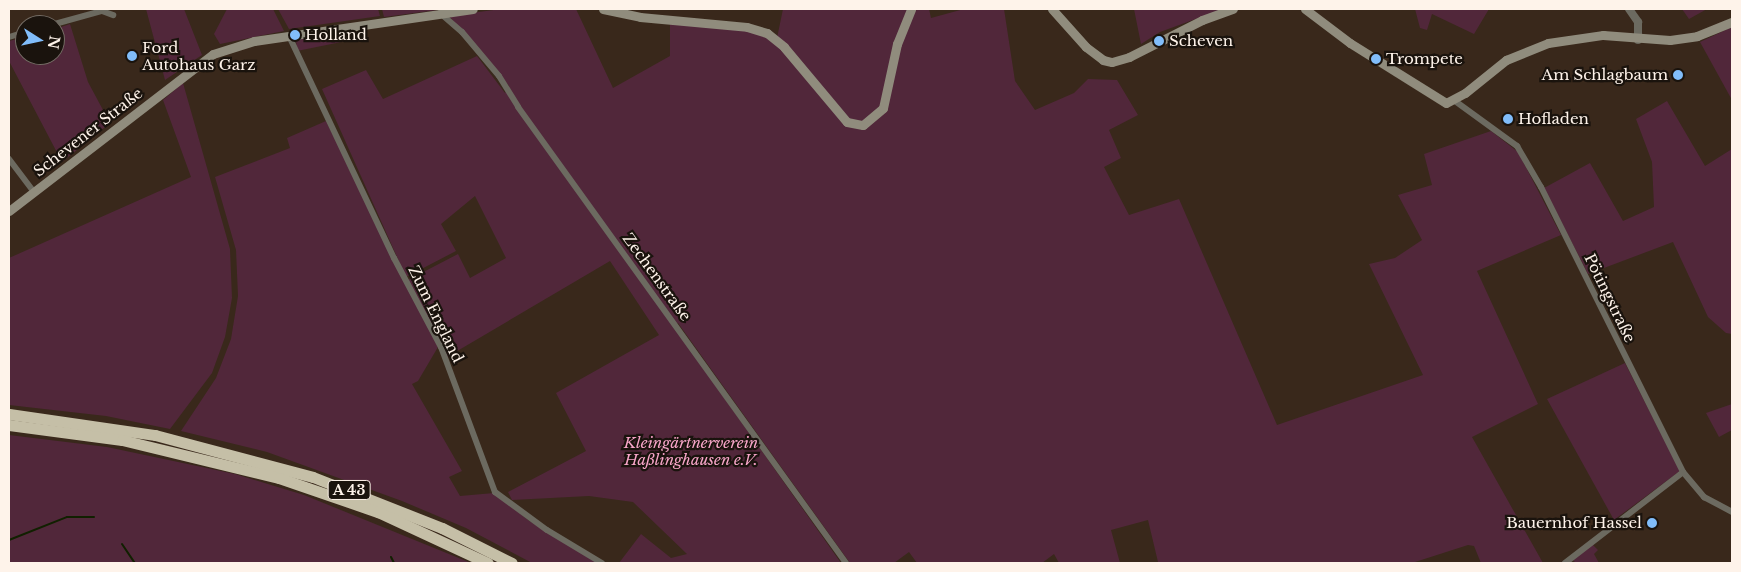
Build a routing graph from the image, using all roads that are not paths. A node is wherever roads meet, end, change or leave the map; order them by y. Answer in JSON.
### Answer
{"nodes":[{"id":1,"x":473,"y":9,"type":"edge"},
{"id":2,"x":604,"y":9,"type":"edge"},
{"id":3,"x":911,"y":9,"type":"edge"},
{"id":4,"x":1052,"y":9,"type":"edge"},
{"id":5,"x":1233,"y":9,"type":"edge"},
{"id":6,"x":1306,"y":9,"type":"edge"},
{"id":7,"x":1629,"y":9,"type":"edge"},
{"id":8,"x":440,"y":13,"type":"junction"},
{"id":9,"x":113,"y":15,"type":"dead end"},
{"id":10,"x":65,"y":21,"type":"edge"},
{"id":11,"x":1732,"y":22,"type":"edge"},
{"id":12,"x":289,"y":36,"type":"junction"},
{"id":13,"x":1638,"y":40,"type":"junction"},
{"id":14,"x":1455,"y":100,"type":"junction"},
{"id":15,"x":9,"y":159,"type":"edge"},
{"id":16,"x":34,"y":192,"type":"junction"},
{"id":17,"x":9,"y":211,"type":"edge"},
{"id":18,"x":9,"y":414,"type":"edge"},
{"id":19,"x":9,"y":425,"type":"edge"},
{"id":20,"x":1684,"y":472,"type":"junction"},
{"id":21,"x":1732,"y":512,"type":"edge"},
{"id":22,"x":488,"y":563,"type":"edge"},
{"id":23,"x":512,"y":563,"type":"edge"},
{"id":24,"x":602,"y":563,"type":"edge"},
{"id":25,"x":846,"y":563,"type":"edge"},
{"id":26,"x":1565,"y":563,"type":"edge"}],
"edges":[{"from":1,"to":8,"type":"main road","name":"Schevener Straße"},
{"from":2,"to":3,"type":"main road"},
{"from":4,"to":5,"type":"main road"},
{"from":6,"to":14,"type":"main road"},
{"from":7,"to":13,"type":"street"},
{"from":8,"to":12,"type":"main road","name":"Schevener Straße"},
{"from":8,"to":25,"type":"street","name":"Zechenstraße"},
{"from":9,"to":10,"type":"street"},
{"from":11,"to":13,"type":"main road"},
{"from":12,"to":16,"type":"main road","name":"Schevener Straße"},
{"from":12,"to":24,"type":"street","name":"Zum England"},
{"from":13,"to":14,"type":"main road"},
{"from":14,"to":20,"type":"street","name":"Pötingstraße"},
{"from":15,"to":16,"type":"street"},
{"from":16,"to":17,"type":"main road","name":"Schevener Straße"},
{"from":18,"to":23,"type":"highway","number":"A 43"},
{"from":19,"to":22,"type":"highway","number":"A 43"},
{"from":20,"to":21,"type":"street","name":"Pötingstraße"},
{"from":20,"to":26,"type":"street"}]}
